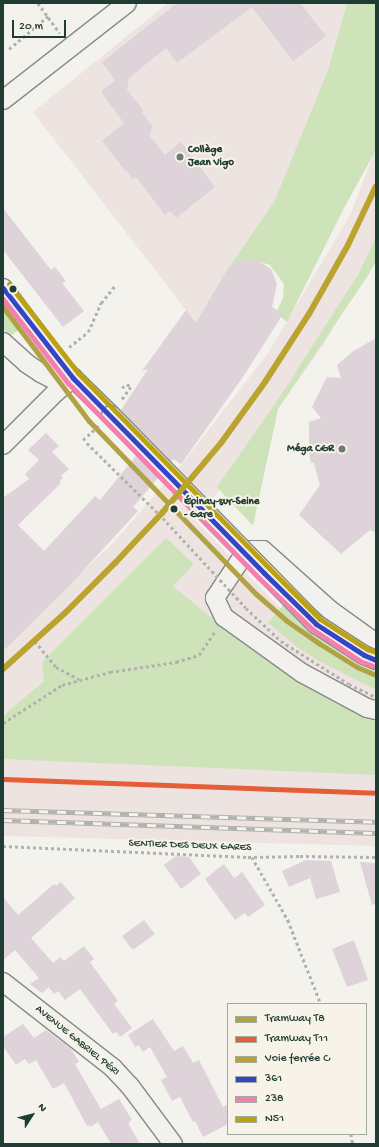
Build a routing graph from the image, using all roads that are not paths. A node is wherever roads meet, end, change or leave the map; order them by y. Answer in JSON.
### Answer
{"nodes":[{"id":1,"x":127,"y":3,"type":"edge"},
{"id":2,"x":3,"y":100,"type":"edge"},
{"id":3,"x":3,"y":288,"type":"edge"},
{"id":4,"x":3,"y":342,"type":"edge"},
{"id":5,"x":52,"y":352,"type":"junction"},
{"id":6,"x":26,"y":363,"type":"junction"},
{"id":7,"x":73,"y":378,"type":"junction"},
{"id":8,"x":3,"y":444,"type":"edge"},
{"id":9,"x":376,"y":643,"type":"edge"},
{"id":10,"x":376,"y":660,"type":"edge"},
{"id":11,"x":376,"y":710,"type":"edge"},
{"id":12,"x":3,"y":982,"type":"edge"},
{"id":13,"x":173,"y":1144,"type":"edge"}],
"edges":[{"from":1,"to":2,"type":"street"},
{"from":3,"to":5,"type":"street"},
{"from":4,"to":6,"type":"street"},
{"from":5,"to":6,"type":"street"},
{"from":5,"to":7,"type":"street"},
{"from":6,"to":7,"type":"street"},
{"from":7,"to":8,"type":"street"},
{"from":7,"to":10,"type":"street","bridge":true},
{"from":9,"to":11,"type":"street"},
{"from":12,"to":13,"type":"street","name":"AVENUE GABRIEL PÉRI"}]}
